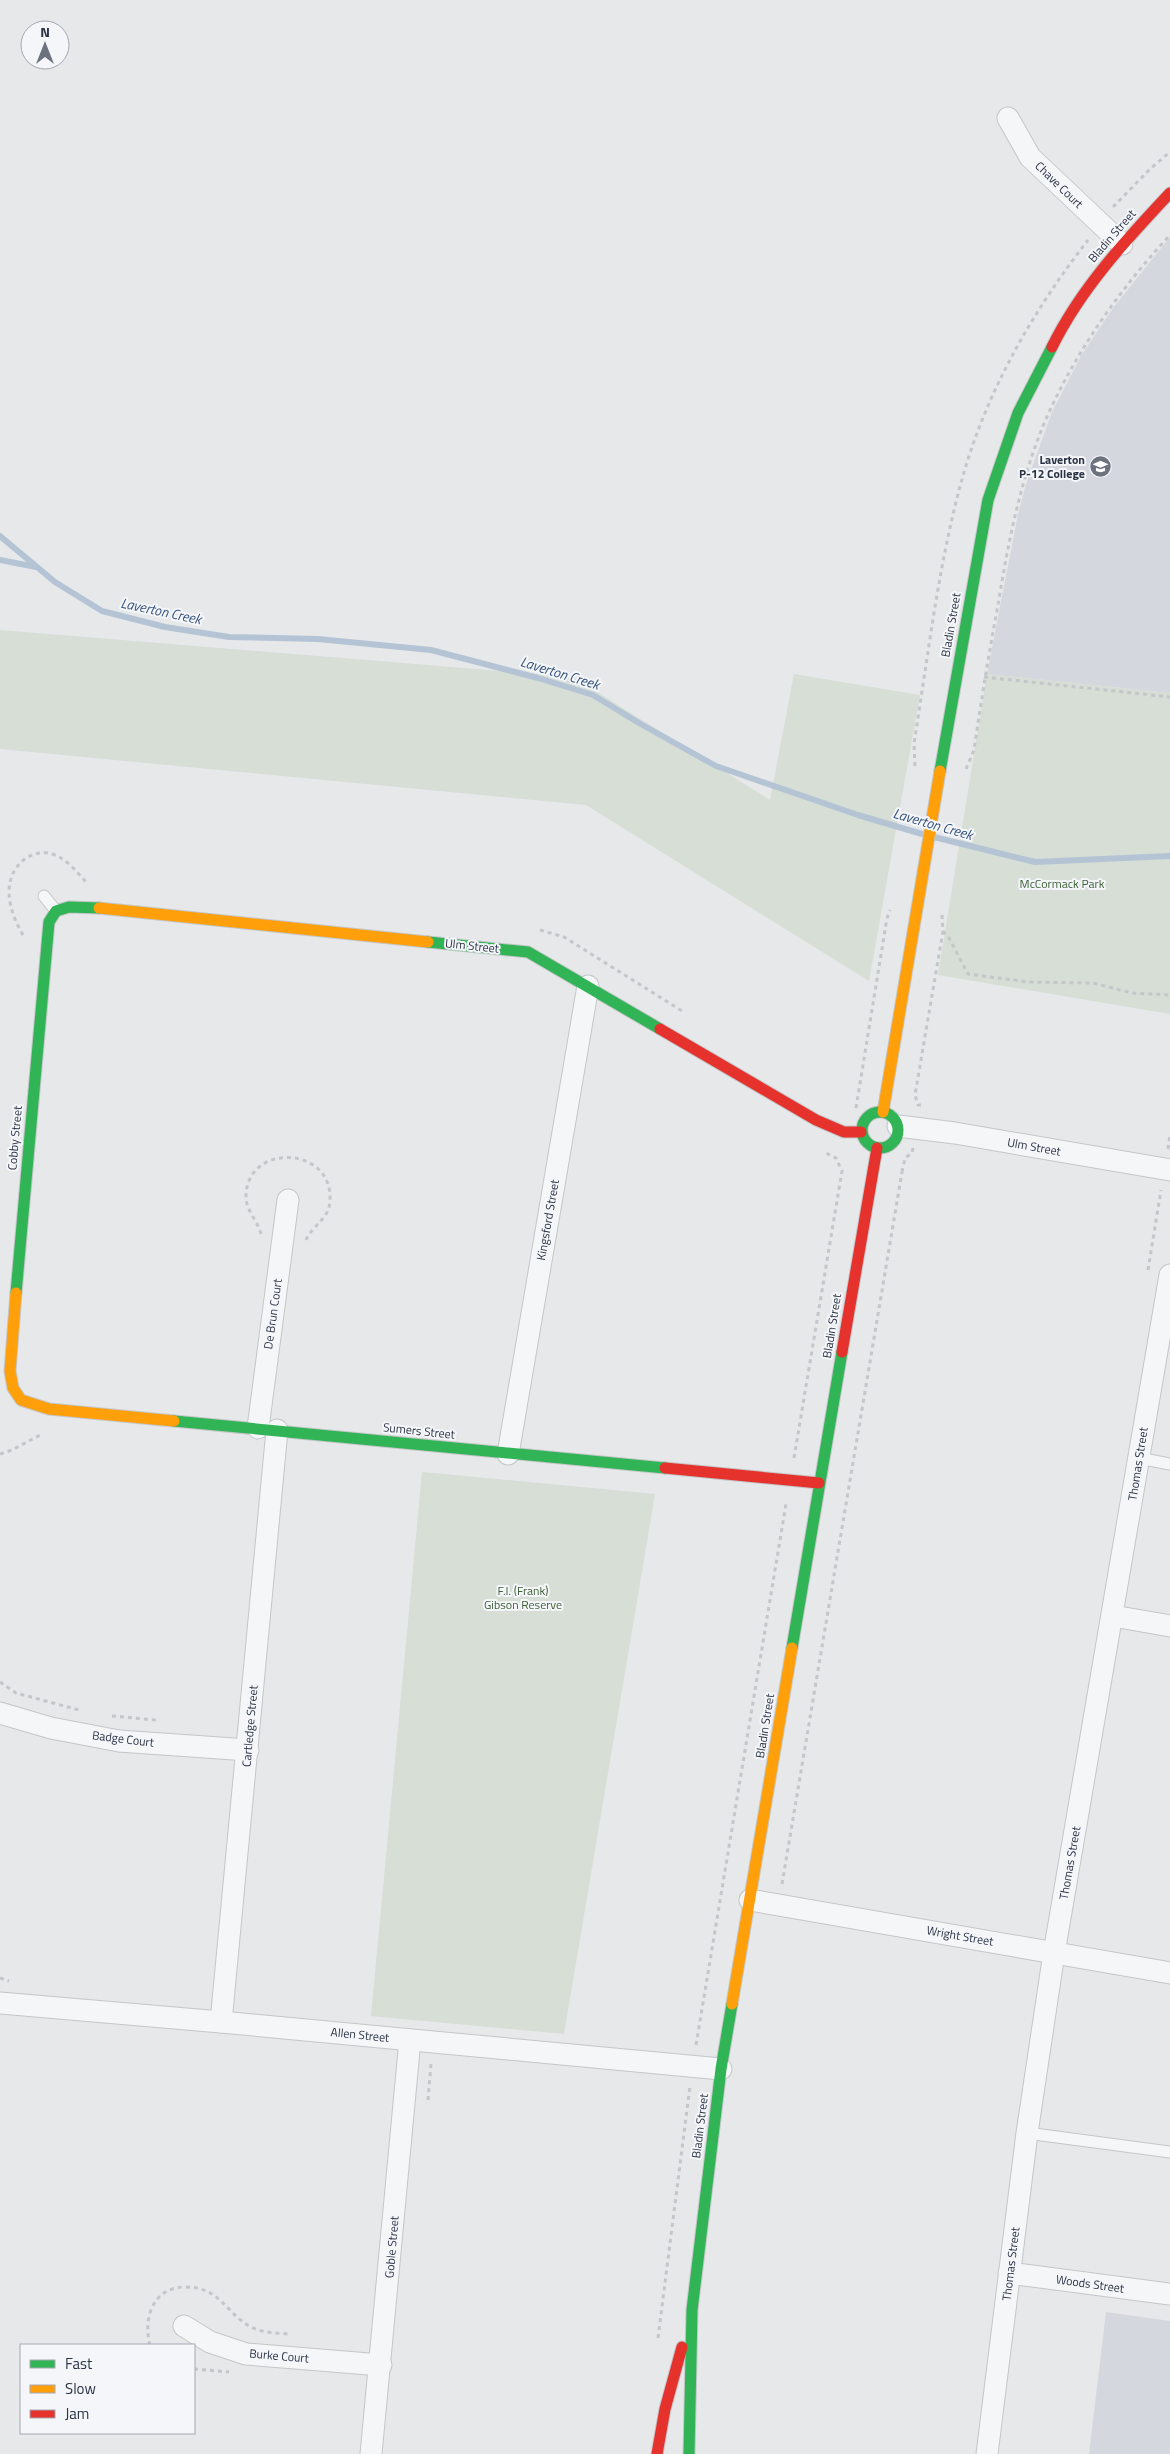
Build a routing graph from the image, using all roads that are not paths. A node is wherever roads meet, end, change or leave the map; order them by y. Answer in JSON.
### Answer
{"nodes":[{"id":1,"x":1008,"y":118,"type":"dead end"},
{"id":2,"x":1170,"y":193,"type":"edge"},
{"id":3,"x":1122,"y":244,"type":"junction"},
{"id":4,"x":44,"y":896,"type":"dead end"},
{"id":5,"x":56,"y":911,"type":"junction"},
{"id":6,"x":588,"y":986,"type":"junction"},
{"id":7,"x":890,"y":1119,"type":"junction"},
{"id":8,"x":861,"y":1132,"type":"junction"},
{"id":9,"x":877,"y":1148,"type":"junction"},
{"id":10,"x":1170,"y":1170,"type":"edge"},
{"id":11,"x":288,"y":1200,"type":"dead end"},
{"id":12,"x":1170,"y":1275,"type":"edge"},
{"id":13,"x":18,"y":1397,"type":"joint"},
{"id":14,"x":268,"y":1429,"type":"junction"},
{"id":15,"x":508,"y":1454,"type":"junction"},
{"id":16,"x":1139,"y":1458,"type":"junction"},
{"id":17,"x":1170,"y":1464,"type":"edge"},
{"id":18,"x":820,"y":1483,"type":"junction"},
{"id":19,"x":1113,"y":1616,"type":"junction"},
{"id":20,"x":1170,"y":1626,"type":"edge"},
{"id":21,"x":0,"y":1713,"type":"edge"},
{"id":22,"x":248,"y":1750,"type":"junction"},
{"id":23,"x":750,"y":1900,"type":"junction"},
{"id":24,"x":1054,"y":1953,"type":"junction"},
{"id":25,"x":1170,"y":1973,"type":"edge"},
{"id":26,"x":0,"y":2004,"type":"edge"},
{"id":27,"x":221,"y":2022,"type":"junction"},
{"id":28,"x":410,"y":2040,"type":"junction"},
{"id":29,"x":721,"y":2069,"type":"junction"},
{"id":30,"x":1027,"y":2133,"type":"junction"},
{"id":31,"x":1170,"y":2152,"type":"edge"},
{"id":32,"x":1010,"y":2273,"type":"junction"},
{"id":33,"x":1170,"y":2294,"type":"edge"},
{"id":34,"x":692,"y":2310,"type":"junction"},
{"id":35,"x":184,"y":2326,"type":"dead end"},
{"id":36,"x":381,"y":2365,"type":"junction"},
{"id":37,"x":371,"y":2454,"type":"edge"},
{"id":38,"x":657,"y":2454,"type":"edge"},
{"id":39,"x":689,"y":2454,"type":"edge"},
{"id":40,"x":987,"y":2454,"type":"edge"}],
"edges":[{"from":1,"to":3,"type":"street","name":"Chave Court"},
{"from":2,"to":3,"type":"street","name":"Bladin Street"},
{"from":3,"to":7,"type":"street","name":"Bladin Street"},
{"from":4,"to":5,"type":"lane"},
{"from":5,"to":6,"type":"street","name":"Ulm Street"},
{"from":5,"to":13,"type":"street","name":"Cobby Street"},
{"from":6,"to":8,"type":"street","name":"Ulm Street"},
{"from":6,"to":15,"type":"street","name":"Kingsford Street"},
{"from":7,"to":8,"type":"street"},
{"from":7,"to":9,"type":"street"},
{"from":7,"to":10,"type":"street","name":"Ulm Street"},
{"from":8,"to":9,"type":"street"},
{"from":9,"to":18,"type":"street","name":"Bladin Street"},
{"from":11,"to":14,"type":"street","name":"De Brun Court"},
{"from":12,"to":16,"type":"street","name":"Thomas Street"},
{"from":13,"to":14,"type":"street","name":"Sumers Street"},
{"from":14,"to":15,"type":"street","name":"Sumers Street"},
{"from":14,"to":22,"type":"street","name":"Cartledge Street"},
{"from":15,"to":18,"type":"street","name":"Sumers Street"},
{"from":16,"to":17,"type":"lane"},
{"from":16,"to":19,"type":"street","name":"Thomas Street"},
{"from":18,"to":23,"type":"street","name":"Bladin Street"},
{"from":19,"to":20,"type":"street"},
{"from":19,"to":24,"type":"street","name":"Thomas Street"},
{"from":21,"to":22,"type":"street","name":"Badge Court"},
{"from":22,"to":27,"type":"street","name":"Cartledge Street"},
{"from":23,"to":24,"type":"street","name":"Wright Street"},
{"from":23,"to":29,"type":"street","name":"Bladin Street"},
{"from":24,"to":25,"type":"street","name":"Wright Street"},
{"from":24,"to":30,"type":"street","name":"Thomas Street"},
{"from":26,"to":27,"type":"street","name":"Allen Street"},
{"from":27,"to":28,"type":"street","name":"Allen Street"},
{"from":28,"to":29,"type":"street","name":"Allen Street"},
{"from":28,"to":36,"type":"street","name":"Goble Street"},
{"from":29,"to":34,"type":"street","name":"Bladin Street"},
{"from":30,"to":31,"type":"lane"},
{"from":30,"to":32,"type":"street","name":"Thomas Street"},
{"from":32,"to":33,"type":"street","name":"Woods Street"},
{"from":32,"to":40,"type":"street","name":"Thomas Street"},
{"from":34,"to":38,"type":"street","name":"Bladin Street"},
{"from":34,"to":39,"type":"street","name":"Bladin Street"},
{"from":35,"to":36,"type":"street","name":"Burke Court"},
{"from":36,"to":37,"type":"street","name":"Goble Street"}]}
